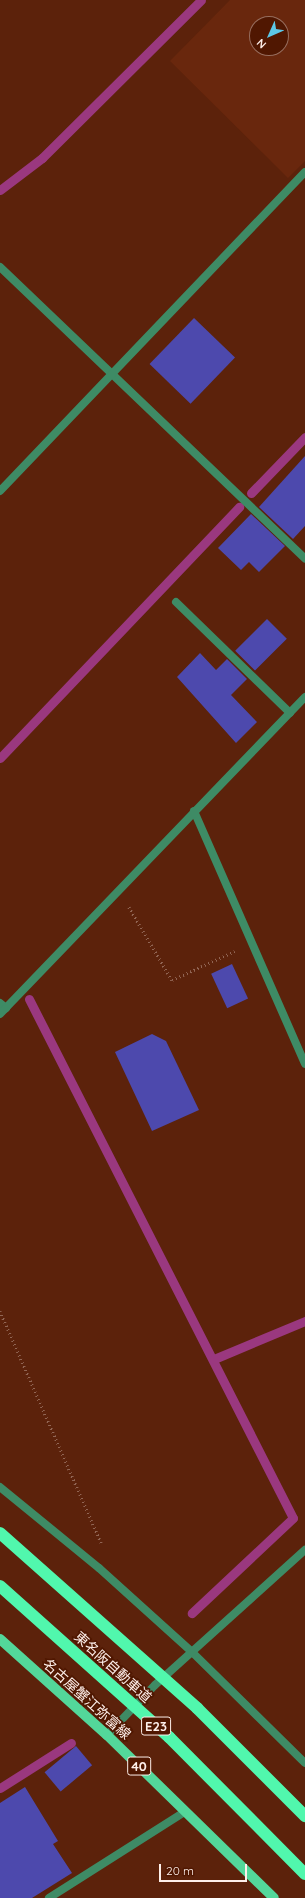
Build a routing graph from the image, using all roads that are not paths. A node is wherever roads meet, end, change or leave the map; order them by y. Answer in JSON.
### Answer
{"nodes":[{"id":1,"x":305,"y":172,"type":"edge"},
{"id":2,"x":0,"y":267,"type":"edge"},
{"id":3,"x":112,"y":376,"type":"junction"},
{"id":4,"x":0,"y":491,"type":"edge"},
{"id":5,"x":305,"y":558,"type":"edge"},
{"id":6,"x":176,"y":602,"type":"dead end"},
{"id":7,"x":305,"y":698,"type":"edge"},
{"id":8,"x":290,"y":713,"type":"junction"},
{"id":9,"x":194,"y":811,"type":"junction"},
{"id":10,"x":2,"y":1008,"type":"edge"},
{"id":11,"x":305,"y":1064,"type":"edge"},
{"id":12,"x":0,"y":1487,"type":"edge"},
{"id":13,"x":0,"y":1533,"type":"edge"},
{"id":14,"x":305,"y":1550,"type":"edge"},
{"id":15,"x":0,"y":1586,"type":"edge"},
{"id":16,"x":0,"y":1639,"type":"edge"},
{"id":17,"x":192,"y":1652,"type":"junction"},
{"id":18,"x":107,"y":1736,"type":"junction"},
{"id":19,"x":305,"y":1763,"type":"edge"},
{"id":20,"x":186,"y":1811,"type":"junction"},
{"id":21,"x":305,"y":1816,"type":"edge"},
{"id":22,"x":305,"y":1874,"type":"edge"},
{"id":23,"x":49,"y":1898,"type":"edge"},
{"id":24,"x":274,"y":1898,"type":"edge"}],
"edges":[{"from":1,"to":3,"type":"street"},
{"from":2,"to":3,"type":"street"},
{"from":3,"to":4,"type":"street"},
{"from":3,"to":5,"type":"street"},
{"from":6,"to":8,"type":"street"},
{"from":7,"to":8,"type":"street"},
{"from":8,"to":9,"type":"street"},
{"from":9,"to":10,"type":"street"},
{"from":9,"to":11,"type":"street"},
{"from":12,"to":17,"type":"street"},
{"from":13,"to":21,"type":"highway","name":"東名阪自動車道"},
{"from":14,"to":17,"type":"street"},
{"from":15,"to":22,"type":"highway","name":"東名阪自動車道","number":"E23"},
{"from":16,"to":18,"type":"main road","name":"名古屋蟹江弥富線","number":"40"},
{"from":17,"to":18,"type":"street"},
{"from":17,"to":19,"type":"street"},
{"from":18,"to":20,"type":"main road","name":"名古屋蟹江弥富線","number":"40"},
{"from":20,"to":23,"type":"street"},
{"from":20,"to":24,"type":"main road","name":"名古屋蟹江弥富線","number":"40"}]}
